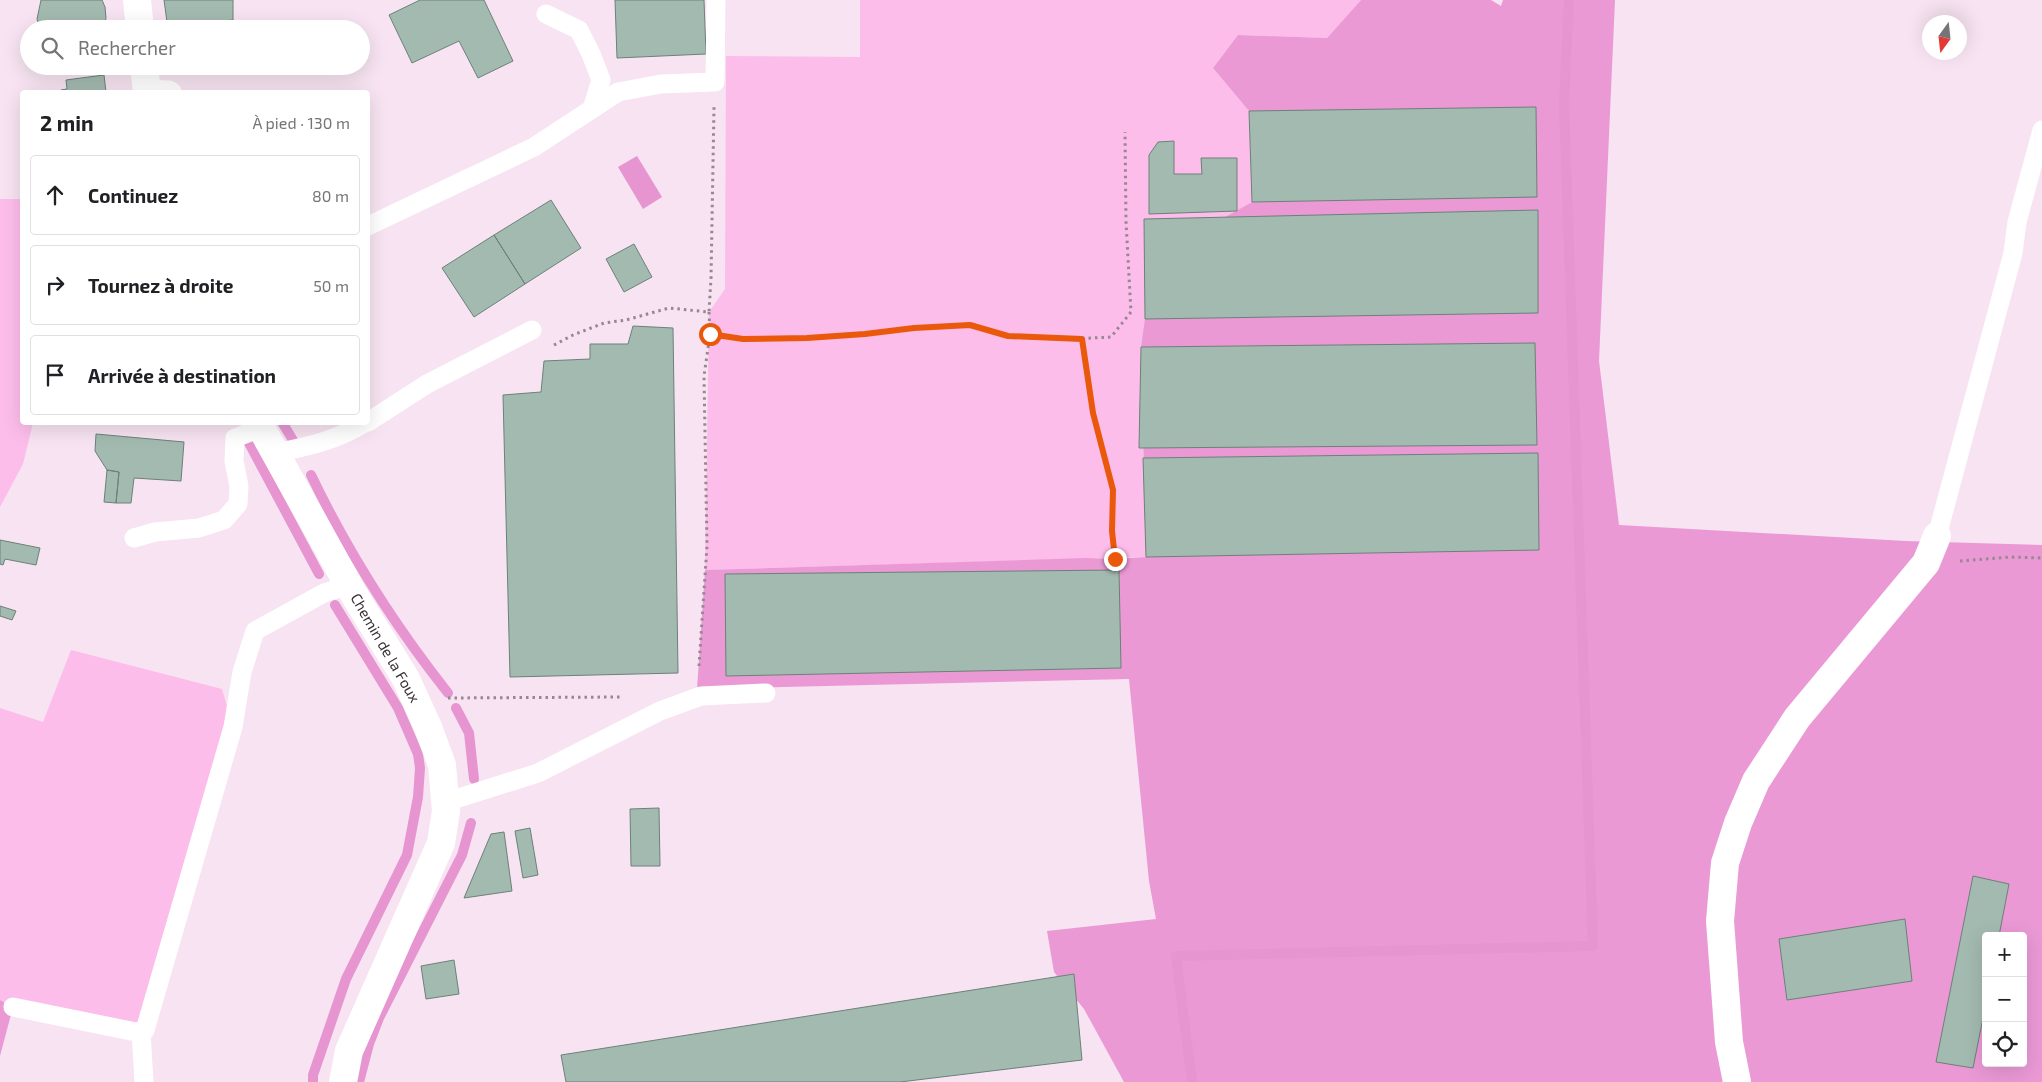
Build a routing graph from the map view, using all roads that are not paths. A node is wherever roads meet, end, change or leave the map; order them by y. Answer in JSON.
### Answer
{"nodes":[{"id":1,"x":137,"y":0,"type":"edge"},
{"id":2,"x":716,"y":0,"type":"edge"},
{"id":3,"x":546,"y":14,"type":"dead end"},
{"id":4,"x":139,"y":20,"type":"edge"},
{"id":5,"x":146,"y":82,"type":"edge"},
{"id":6,"x":169,"y":90,"type":"edge"},
{"id":7,"x":592,"y":109,"type":"junction"},
{"id":8,"x":2042,"y":130,"type":"edge"},
{"id":9,"x":370,"y":225,"type":"edge"},
{"id":10,"x":532,"y":330,"type":"dead end"},
{"id":11,"x":370,"y":420,"type":"edge"},
{"id":12,"x":259,"y":425,"type":"edge"},
{"id":13,"x":362,"y":425,"type":"edge"},
{"id":14,"x":274,"y":453,"type":"junction"},
{"id":15,"x":1938,"y":536,"type":"joint"},
{"id":16,"x":134,"y":538,"type":"dead end"},
{"id":17,"x":349,"y":585,"type":"junction"},
{"id":18,"x":766,"y":693,"type":"dead end"},
{"id":19,"x":446,"y":802,"type":"junction"},
{"id":20,"x":13,"y":1007,"type":"dead end"},
{"id":21,"x":141,"y":1031,"type":"junction"},
{"id":22,"x":144,"y":1082,"type":"edge"},
{"id":23,"x":343,"y":1082,"type":"edge"},
{"id":24,"x":1737,"y":1082,"type":"edge"}],
"edges":[{"from":1,"to":4,"type":"street"},
{"from":2,"to":7,"type":"lane"},
{"from":3,"to":7,"type":"lane"},
{"from":5,"to":6,"type":"lane"},
{"from":7,"to":9,"type":"lane"},
{"from":8,"to":15,"type":"lane"},
{"from":10,"to":11,"type":"lane"},
{"from":12,"to":14,"type":"street","name":"Chemin de la Foux"},
{"from":12,"to":16,"type":"lane"},
{"from":13,"to":14,"type":"lane"},
{"from":14,"to":17,"type":"street","name":"Chemin de la Foux"},
{"from":15,"to":24,"type":"street"},
{"from":17,"to":19,"type":"street","name":"Chemin de la Foux"},
{"from":17,"to":21,"type":"lane"},
{"from":18,"to":19,"type":"lane"},
{"from":19,"to":23,"type":"street","name":"Chemin de la Foux"},
{"from":20,"to":21,"type":"lane"},
{"from":21,"to":22,"type":"lane"}]}
